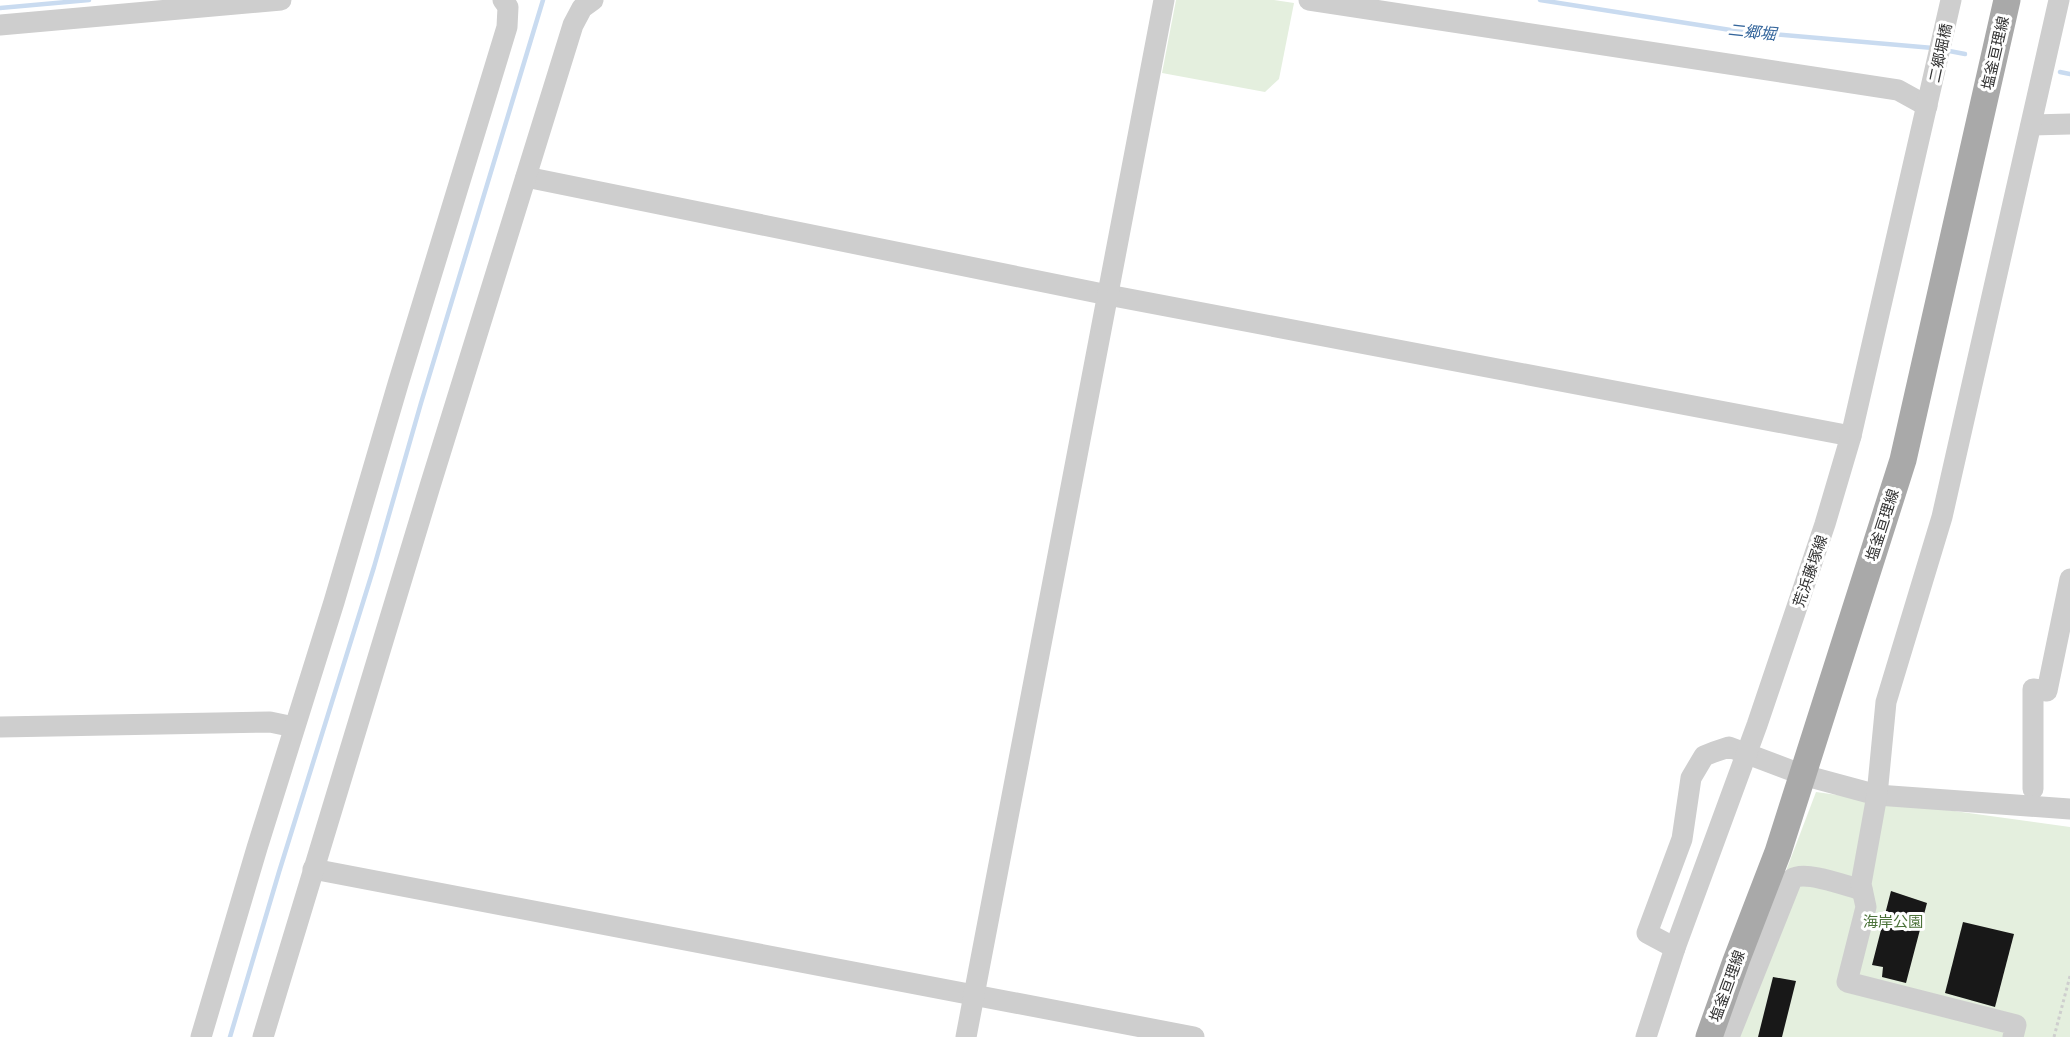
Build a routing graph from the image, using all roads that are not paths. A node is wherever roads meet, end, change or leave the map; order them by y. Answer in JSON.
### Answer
{"nodes":[{"id":1,"x":281,"y":0,"type":"edge"},
{"id":2,"x":503,"y":0,"type":"edge"},
{"id":3,"x":593,"y":0,"type":"edge"},
{"id":4,"x":1164,"y":0,"type":"edge"},
{"id":5,"x":1309,"y":0,"type":"edge"},
{"id":6,"x":2007,"y":0,"type":"edge"},
{"id":7,"x":1949,"y":4,"type":"edge"},
{"id":8,"x":2062,"y":12,"type":"edge"},
{"id":9,"x":0,"y":25,"type":"edge"},
{"id":10,"x":1929,"y":99,"type":"junction"},
{"id":11,"x":2070,"y":124,"type":"edge"},
{"id":12,"x":2031,"y":125,"type":"junction"},
{"id":13,"x":526,"y":177,"type":"junction"},
{"id":14,"x":1108,"y":295,"type":"junction"},
{"id":15,"x":1851,"y":436,"type":"junction"},
{"id":16,"x":2070,"y":579,"type":"edge"},
{"id":17,"x":0,"y":727,"type":"edge"},
{"id":18,"x":294,"y":727,"type":"junction"},
{"id":19,"x":1803,"y":775,"type":"junction"},
{"id":20,"x":2033,"y":789,"type":"dead end"},
{"id":21,"x":1877,"y":795,"type":"junction"},
{"id":22,"x":2070,"y":808,"type":"edge"},
{"id":23,"x":313,"y":869,"type":"junction"},
{"id":24,"x":1863,"y":890,"type":"junction"},
{"id":25,"x":1675,"y":948,"type":"junction"},
{"id":26,"x":974,"y":995,"type":"junction"},
{"id":27,"x":201,"y":1037,"type":"edge"},
{"id":28,"x":263,"y":1037,"type":"edge"},
{"id":29,"x":966,"y":1037,"type":"edge"},
{"id":30,"x":1194,"y":1037,"type":"edge"},
{"id":31,"x":1646,"y":1037,"type":"edge"},
{"id":32,"x":1709,"y":1037,"type":"edge"},
{"id":33,"x":1730,"y":1037,"type":"edge"},
{"id":34,"x":2013,"y":1037,"type":"edge"}],
"edges":[{"from":1,"to":9,"type":"street"},
{"from":2,"to":18,"type":"street"},
{"from":3,"to":13,"type":"street"},
{"from":4,"to":14,"type":"street"},
{"from":5,"to":10,"type":"street"},
{"from":6,"to":19,"type":"main road","name":"塩釜亘理線"},
{"from":7,"to":10,"type":"street","name":"二郷堀橋"},
{"from":8,"to":12,"type":"street"},
{"from":10,"to":15,"type":"street","name":"荒浜藤塚線"},
{"from":11,"to":12,"type":"street"},
{"from":12,"to":21,"type":"street"},
{"from":13,"to":14,"type":"street"},
{"from":13,"to":23,"type":"street"},
{"from":14,"to":15,"type":"street"},
{"from":14,"to":26,"type":"street"},
{"from":15,"to":25,"type":"street","name":"荒浜藤塚線"},
{"from":16,"to":20,"type":"street"},
{"from":17,"to":18,"type":"street"},
{"from":18,"to":27,"type":"street"},
{"from":19,"to":21,"type":"street"},
{"from":19,"to":25,"type":"street"},
{"from":19,"to":32,"type":"main road","name":"塩釜亘理線"},
{"from":21,"to":22,"type":"street"},
{"from":21,"to":24,"type":"street"},
{"from":23,"to":26,"type":"street"},
{"from":23,"to":28,"type":"street"},
{"from":24,"to":33,"type":"street"},
{"from":24,"to":34,"type":"street"},
{"from":25,"to":31,"type":"street","name":"荒浜藤塚線"},
{"from":26,"to":29,"type":"street"},
{"from":26,"to":30,"type":"street"}]}
